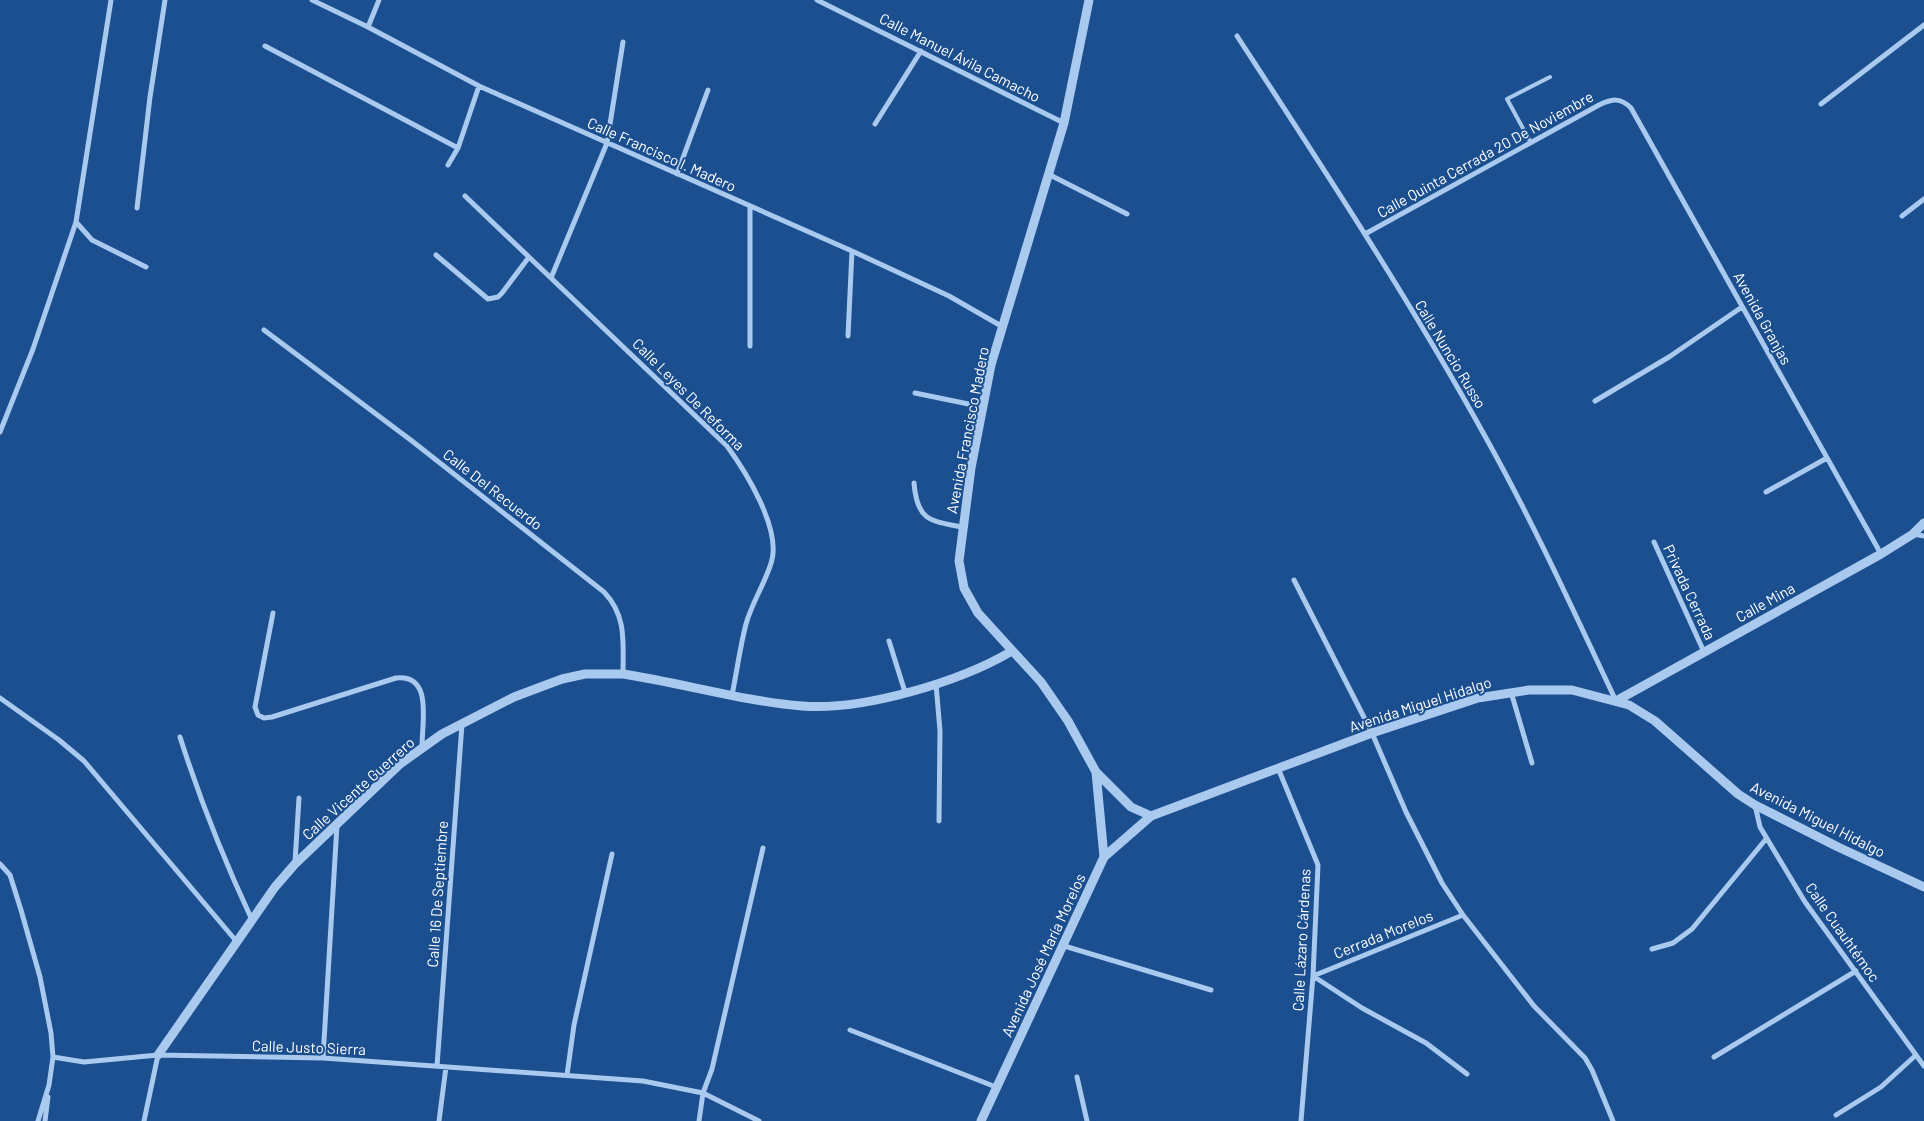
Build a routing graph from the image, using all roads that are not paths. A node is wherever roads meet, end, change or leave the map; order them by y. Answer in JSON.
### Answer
{"nodes":[{"id":1,"x":111,"y":0,"type":"edge"},
{"id":2,"x":165,"y":0,"type":"edge"},
{"id":3,"x":312,"y":0,"type":"edge"},
{"id":4,"x":379,"y":0,"type":"edge"},
{"id":5,"x":817,"y":0,"type":"edge"},
{"id":6,"x":1089,"y":0,"type":"edge"},
{"id":7,"x":1924,"y":25,"type":"edge"},
{"id":8,"x":368,"y":26,"type":"junction"},
{"id":9,"x":1237,"y":36,"type":"dead end"},
{"id":10,"x":623,"y":42,"type":"dead end"},
{"id":11,"x":265,"y":46,"type":"dead end"},
{"id":12,"x":920,"y":51,"type":"junction"},
{"id":13,"x":1550,"y":77,"type":"dead end"},
{"id":14,"x":479,"y":86,"type":"junction"},
{"id":15,"x":708,"y":90,"type":"dead end"},
{"id":16,"x":1619,"y":99,"type":"joint"},
{"id":17,"x":1820,"y":104,"type":"dead end"},
{"id":18,"x":1064,"y":123,"type":"junction"},
{"id":19,"x":875,"y":124,"type":"dead end"},
{"id":20,"x":607,"y":143,"type":"junction"},
{"id":21,"x":1531,"y":143,"type":"junction"},
{"id":22,"x":458,"y":148,"type":"junction"},
{"id":23,"x":448,"y":165,"type":"dead end"},
{"id":24,"x":677,"y":174,"type":"junction"},
{"id":25,"x":1050,"y":175,"type":"junction"},
{"id":26,"x":466,"y":196,"type":"dead end"},
{"id":27,"x":1924,"y":199,"type":"edge"},
{"id":28,"x":750,"y":206,"type":"junction"},
{"id":29,"x":137,"y":208,"type":"dead end"},
{"id":30,"x":1127,"y":214,"type":"dead end"},
{"id":31,"x":1902,"y":216,"type":"dead end"},
{"id":32,"x":76,"y":222,"type":"junction"},
{"id":33,"x":1365,"y":234,"type":"junction"},
{"id":34,"x":852,"y":251,"type":"junction"},
{"id":35,"x":436,"y":255,"type":"dead end"},
{"id":36,"x":529,"y":257,"type":"junction"},
{"id":37,"x":146,"y":267,"type":"dead end"},
{"id":38,"x":551,"y":278,"type":"junction"},
{"id":39,"x":1742,"y":307,"type":"junction"},
{"id":40,"x":1003,"y":327,"type":"junction"},
{"id":41,"x":264,"y":330,"type":"dead end"},
{"id":42,"x":848,"y":336,"type":"dead end"},
{"id":43,"x":750,"y":346,"type":"dead end"},
{"id":44,"x":915,"y":393,"type":"dead end"},
{"id":45,"x":1596,"y":401,"type":"dead end"},
{"id":46,"x":984,"y":407,"type":"junction"},
{"id":47,"x":0,"y":432,"type":"edge"},
{"id":48,"x":1827,"y":458,"type":"junction"},
{"id":49,"x":914,"y":483,"type":"dead end"},
{"id":50,"x":1766,"y":492,"type":"dead end"},
{"id":51,"x":1924,"y":523,"type":"edge"},
{"id":52,"x":962,"y":527,"type":"junction"},
{"id":53,"x":1913,"y":534,"type":"junction"},
{"id":54,"x":1924,"y":536,"type":"edge"},
{"id":55,"x":1654,"y":542,"type":"dead end"},
{"id":56,"x":1881,"y":554,"type":"junction"},
{"id":57,"x":1294,"y":580,"type":"dead end"},
{"id":58,"x":273,"y":613,"type":"dead end"},
{"id":59,"x":889,"y":641,"type":"dead end"},
{"id":60,"x":1012,"y":651,"type":"junction"},
{"id":61,"x":1704,"y":652,"type":"junction"},
{"id":62,"x":623,"y":674,"type":"junction"},
{"id":63,"x":936,"y":684,"type":"junction"},
{"id":64,"x":905,"y":692,"type":"junction"},
{"id":65,"x":1511,"y":692,"type":"junction"},
{"id":66,"x":732,"y":695,"type":"junction"},
{"id":67,"x":0,"y":698,"type":"edge"},
{"id":68,"x":1616,"y":701,"type":"junction"},
{"id":69,"x":462,"y":724,"type":"junction"},
{"id":70,"x":1372,"y":733,"type":"junction"},
{"id":71,"x":180,"y":736,"type":"dead end"},
{"id":72,"x":422,"y":747,"type":"junction"},
{"id":73,"x":1532,"y":763,"type":"dead end"},
{"id":74,"x":1278,"y":768,"type":"junction"},
{"id":75,"x":1096,"y":772,"type":"junction"},
{"id":76,"x":299,"y":798,"type":"dead end"},
{"id":77,"x":1755,"y":805,"type":"junction"},
{"id":78,"x":1151,"y":816,"type":"junction"},
{"id":79,"x":940,"y":821,"type":"dead end"},
{"id":80,"x":337,"y":825,"type":"junction"},
{"id":81,"x":1766,"y":839,"type":"junction"},
{"id":82,"x":763,"y":848,"type":"dead end"},
{"id":83,"x":612,"y":854,"type":"dead end"},
{"id":84,"x":1104,"y":857,"type":"junction"},
{"id":85,"x":0,"y":864,"type":"edge"},
{"id":86,"x":295,"y":864,"type":"junction"},
{"id":87,"x":1924,"y":887,"type":"edge"},
{"id":88,"x":1463,"y":915,"type":"junction"},
{"id":89,"x":252,"y":920,"type":"junction"},
{"id":90,"x":238,"y":942,"type":"junction"},
{"id":91,"x":1061,"y":945,"type":"junction"},
{"id":92,"x":1652,"y":949,"type":"dead end"},
{"id":93,"x":1856,"y":971,"type":"junction"},
{"id":94,"x":1313,"y":976,"type":"junction"},
{"id":95,"x":1211,"y":990,"type":"dead end"},
{"id":96,"x":850,"y":1030,"type":"dead end"},
{"id":97,"x":158,"y":1055,"type":"junction"},
{"id":98,"x":1916,"y":1055,"type":"junction"},
{"id":99,"x":53,"y":1057,"type":"junction"},
{"id":100,"x":1714,"y":1057,"type":"dead end"},
{"id":101,"x":323,"y":1058,"type":"junction"},
{"id":102,"x":436,"y":1066,"type":"junction"},
{"id":103,"x":1924,"y":1066,"type":"edge"},
{"id":104,"x":446,"y":1067,"type":"junction"},
{"id":105,"x":1467,"y":1074,"type":"dead end"},
{"id":106,"x":567,"y":1075,"type":"junction"},
{"id":107,"x":1077,"y":1077,"type":"dead end"},
{"id":108,"x":49,"y":1086,"type":"junction"},
{"id":109,"x":996,"y":1087,"type":"junction"},
{"id":110,"x":703,"y":1093,"type":"junction"},
{"id":111,"x":1836,"y":1115,"type":"dead end"},
{"id":112,"x":38,"y":1121,"type":"edge"},
{"id":113,"x":45,"y":1121,"type":"edge"},
{"id":114,"x":144,"y":1121,"type":"edge"},
{"id":115,"x":438,"y":1121,"type":"edge"},
{"id":116,"x":699,"y":1121,"type":"edge"},
{"id":117,"x":758,"y":1121,"type":"edge"},
{"id":118,"x":981,"y":1121,"type":"edge"},
{"id":119,"x":1087,"y":1121,"type":"edge"},
{"id":120,"x":1301,"y":1121,"type":"edge"},
{"id":121,"x":1613,"y":1121,"type":"edge"}],
"edges":[{"from":1,"to":32,"type":"street"},
{"from":2,"to":29,"type":"street"},
{"from":3,"to":8,"type":"street","name":"Calle Francisco I. Madero"},
{"from":4,"to":8,"type":"street"},
{"from":5,"to":12,"type":"street","name":"Calle Manuel Ávila Camacho"},
{"from":6,"to":18,"type":"street","name":"Avenida Francisco Madero"},
{"from":7,"to":17,"type":"street"},
{"from":8,"to":14,"type":"street","name":"Calle Francisco I. Madero"},
{"from":9,"to":33,"type":"street","name":"Calle Nuncio Russo"},
{"from":10,"to":20,"type":"street"},
{"from":11,"to":22,"type":"street"},
{"from":12,"to":18,"type":"street","name":"Calle Manuel Ávila Camacho"},
{"from":12,"to":19,"type":"street"},
{"from":13,"to":21,"type":"lane"},
{"from":14,"to":20,"type":"street","name":"Calle Francisco I. Madero"},
{"from":14,"to":22,"type":"street"},
{"from":15,"to":24,"type":"street"},
{"from":16,"to":21,"type":"street","name":"Calle Quinta Cerrada 20 De Noviembre"},
{"from":16,"to":39,"type":"street","name":"Avenida Granjas"},
{"from":18,"to":25,"type":"street","name":"Avenida Francisco Madero"},
{"from":20,"to":24,"type":"street","name":"Calle Francisco I. Madero"},
{"from":20,"to":38,"type":"street"},
{"from":21,"to":33,"type":"street","name":"Calle Quinta Cerrada 20 De Noviembre"},
{"from":22,"to":23,"type":"street"},
{"from":24,"to":28,"type":"street","name":"Calle Francisco I. Madero"},
{"from":25,"to":30,"type":"street"},
{"from":25,"to":40,"type":"street","name":"Avenida Francisco Madero"},
{"from":26,"to":36,"type":"street","name":"Calle Leyes De Reforma"},
{"from":27,"to":31,"type":"street"},
{"from":28,"to":34,"type":"street","name":"Calle Francisco I. Madero"},
{"from":28,"to":43,"type":"street"},
{"from":32,"to":37,"type":"street"},
{"from":32,"to":47,"type":"street"},
{"from":33,"to":68,"type":"street","name":"Calle Nuncio Russo"},
{"from":34,"to":40,"type":"street","name":"Calle Francisco I. Madero"},
{"from":34,"to":42,"type":"street"},
{"from":35,"to":36,"type":"street"},
{"from":36,"to":38,"type":"street","name":"Calle Leyes De Reforma"},
{"from":38,"to":66,"type":"street","name":"Calle Leyes De Reforma"},
{"from":39,"to":45,"type":"street"},
{"from":39,"to":48,"type":"street","name":"Avenida Granjas"},
{"from":40,"to":46,"type":"street","name":"Avenida Francisco Madero"},
{"from":41,"to":62,"type":"street","name":"Calle Del Recuerdo"},
{"from":44,"to":46,"type":"street"},
{"from":46,"to":52,"type":"street","name":"Avenida Francisco Madero"},
{"from":48,"to":50,"type":"street"},
{"from":48,"to":56,"type":"street","name":"Avenida Granjas"},
{"from":49,"to":52,"type":"street"},
{"from":51,"to":53,"type":"street","name":"Calle Mina"},
{"from":52,"to":60,"type":"street","name":"Avenida Francisco Madero"},
{"from":53,"to":54,"type":"street"},
{"from":53,"to":56,"type":"street","name":"Calle Mina"},
{"from":55,"to":61,"type":"street","name":"Privada Cerrada"},
{"from":56,"to":61,"type":"street","name":"Calle Mina"},
{"from":57,"to":70,"type":"street"},
{"from":58,"to":72,"type":"street"},
{"from":59,"to":64,"type":"street"},
{"from":60,"to":63,"type":"street","name":"Calle Vicente Guerrero"},
{"from":60,"to":75,"type":"street","name":"Avenida Francisco Madero"},
{"from":61,"to":68,"type":"street","name":"Calle Mina"},
{"from":62,"to":66,"type":"street","name":"Calle Vicente Guerrero"},
{"from":62,"to":69,"type":"street","name":"Calle Vicente Guerrero"},
{"from":63,"to":64,"type":"street","name":"Calle Vicente Guerrero"},
{"from":63,"to":79,"type":"street"},
{"from":64,"to":66,"type":"street","name":"Calle Vicente Guerrero"},
{"from":65,"to":68,"type":"street","name":"Avenida Miguel Hidalgo"},
{"from":65,"to":70,"type":"street","name":"Avenida Miguel Hidalgo"},
{"from":65,"to":73,"type":"street"},
{"from":67,"to":90,"type":"street"},
{"from":68,"to":77,"type":"street","name":"Avenida Miguel Hidalgo"},
{"from":69,"to":72,"type":"street","name":"Calle Vicente Guerrero"},
{"from":69,"to":102,"type":"street","name":"Calle 16 De Septiembre"},
{"from":70,"to":74,"type":"street","name":"Avenida Miguel Hidalgo"},
{"from":70,"to":88,"type":"street"},
{"from":71,"to":89,"type":"street"},
{"from":72,"to":80,"type":"street","name":"Calle Vicente Guerrero"},
{"from":74,"to":78,"type":"street","name":"Avenida Miguel Hidalgo"},
{"from":74,"to":94,"type":"street","name":"Calle Lázaro Cárdenas"},
{"from":75,"to":78,"type":"street","name":"Avenida Francisco Madero"},
{"from":75,"to":84,"type":"street","name":"Avenida Francisco Madero"},
{"from":76,"to":86,"type":"street"},
{"from":77,"to":81,"type":"street","name":"Calle Cuauhtémoc"},
{"from":77,"to":87,"type":"street","name":"Avenida Miguel Hidalgo"},
{"from":78,"to":84,"type":"street","name":"Avenida José María Morelos"},
{"from":80,"to":86,"type":"street","name":"Calle Vicente Guerrero"},
{"from":80,"to":101,"type":"street"},
{"from":81,"to":92,"type":"street"},
{"from":81,"to":93,"type":"street","name":"Calle Cuauhtémoc"},
{"from":82,"to":110,"type":"street"},
{"from":83,"to":106,"type":"street"},
{"from":84,"to":91,"type":"street","name":"Avenida José María Morelos"},
{"from":85,"to":99,"type":"street"},
{"from":86,"to":89,"type":"street","name":"Calle Vicente Guerrero"},
{"from":88,"to":94,"type":"street","name":"Cerrada Morelos"},
{"from":88,"to":121,"type":"street"},
{"from":89,"to":90,"type":"street","name":"Calle Vicente Guerrero"},
{"from":90,"to":97,"type":"street","name":"Calle Vicente Guerrero"},
{"from":91,"to":95,"type":"street"},
{"from":91,"to":109,"type":"street","name":"Avenida José María Morelos"},
{"from":93,"to":98,"type":"street","name":"Calle Cuauhtémoc"},
{"from":93,"to":100,"type":"street"},
{"from":94,"to":105,"type":"street"},
{"from":94,"to":120,"type":"street","name":"Calle Lázaro Cárdenas"},
{"from":96,"to":109,"type":"street"},
{"from":97,"to":99,"type":"street","name":"Calle Justo Sierra"},
{"from":97,"to":101,"type":"street","name":"Calle Justo Sierra"},
{"from":97,"to":114,"type":"street"},
{"from":98,"to":103,"type":"street","name":"Calle Cuauhtémoc"},
{"from":98,"to":111,"type":"street"},
{"from":99,"to":108,"type":"street"},
{"from":101,"to":102,"type":"street","name":"Calle Justo Sierra"},
{"from":102,"to":104,"type":"street","name":"Calle Justo Sierra"},
{"from":104,"to":106,"type":"street","name":"Calle Justo Sierra"},
{"from":104,"to":115,"type":"street"},
{"from":106,"to":110,"type":"street","name":"Calle Justo Sierra"},
{"from":107,"to":119,"type":"street"},
{"from":108,"to":112,"type":"street"},
{"from":108,"to":113,"type":"street"},
{"from":109,"to":118,"type":"street","name":"Avenida José María Morelos"},
{"from":110,"to":116,"type":"street"},
{"from":110,"to":117,"type":"street","name":"Calle Justo Sierra"}]}
